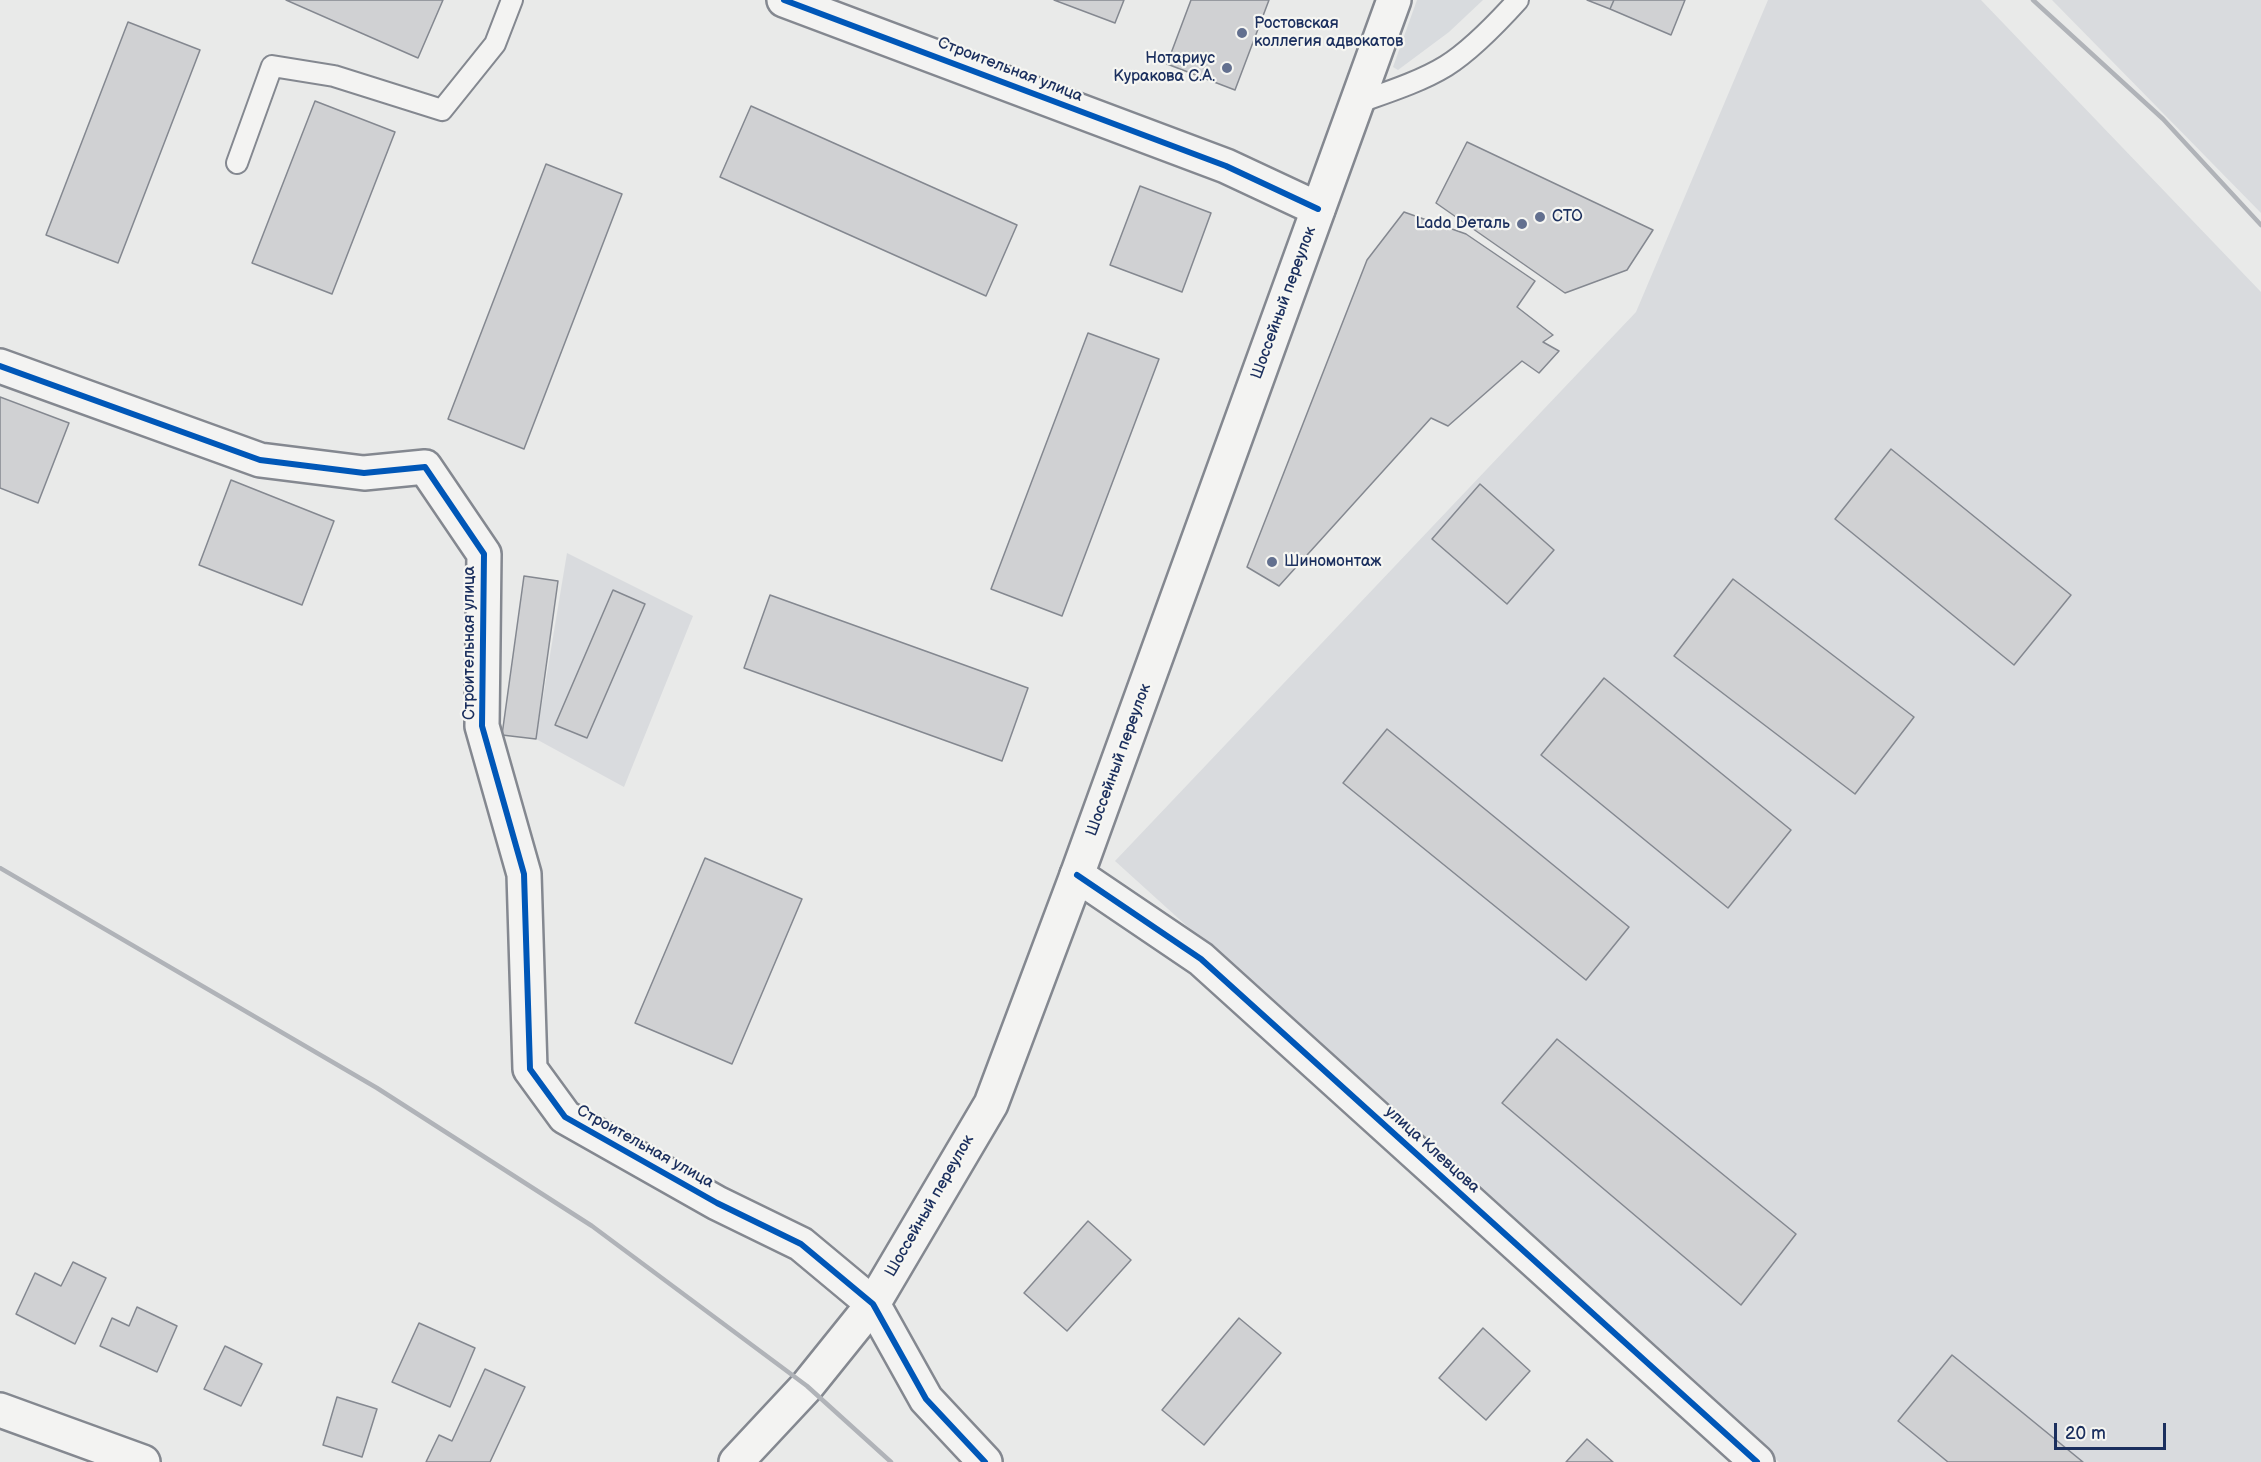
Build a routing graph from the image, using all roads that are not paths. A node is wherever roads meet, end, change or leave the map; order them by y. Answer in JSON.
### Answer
{"nodes":[{"id":1,"x":512,"y":0,"type":"edge"},
{"id":2,"x":784,"y":0,"type":"edge"},
{"id":3,"x":1394,"y":0,"type":"edge"},
{"id":4,"x":1518,"y":0,"type":"edge"},
{"id":5,"x":1357,"y":103,"type":"junction"},
{"id":6,"x":237,"y":163,"type":"dead end"},
{"id":7,"x":1318,"y":209,"type":"junction"},
{"id":8,"x":0,"y":366,"type":"edge"},
{"id":9,"x":1077,"y":875,"type":"junction"},
{"id":10,"x":873,"y":1304,"type":"junction"},
{"id":11,"x":0,"y":1410,"type":"edge"},
{"id":12,"x":143,"y":1462,"type":"edge"},
{"id":13,"x":736,"y":1462,"type":"edge"},
{"id":14,"x":985,"y":1462,"type":"edge"},
{"id":15,"x":1757,"y":1462,"type":"edge"}],
"edges":[{"from":1,"to":6,"type":"lane"},
{"from":2,"to":7,"type":"street","name":"Строительная улица"},
{"from":3,"to":5,"type":"street","name":"Шоссейный переулок"},
{"from":4,"to":5,"type":"lane"},
{"from":5,"to":7,"type":"street","name":"Шоссейный переулок"},
{"from":7,"to":9,"type":"street","name":"Шоссейный переулок"},
{"from":8,"to":10,"type":"street","name":"Строительная улица"},
{"from":9,"to":10,"type":"street","name":"Шоссейный переулок"},
{"from":9,"to":15,"type":"street","name":"улица Клевцова"},
{"from":10,"to":13,"type":"street","name":"Шоссейный переулок"},
{"from":10,"to":14,"type":"street"},
{"from":11,"to":12,"type":"street"}]}
